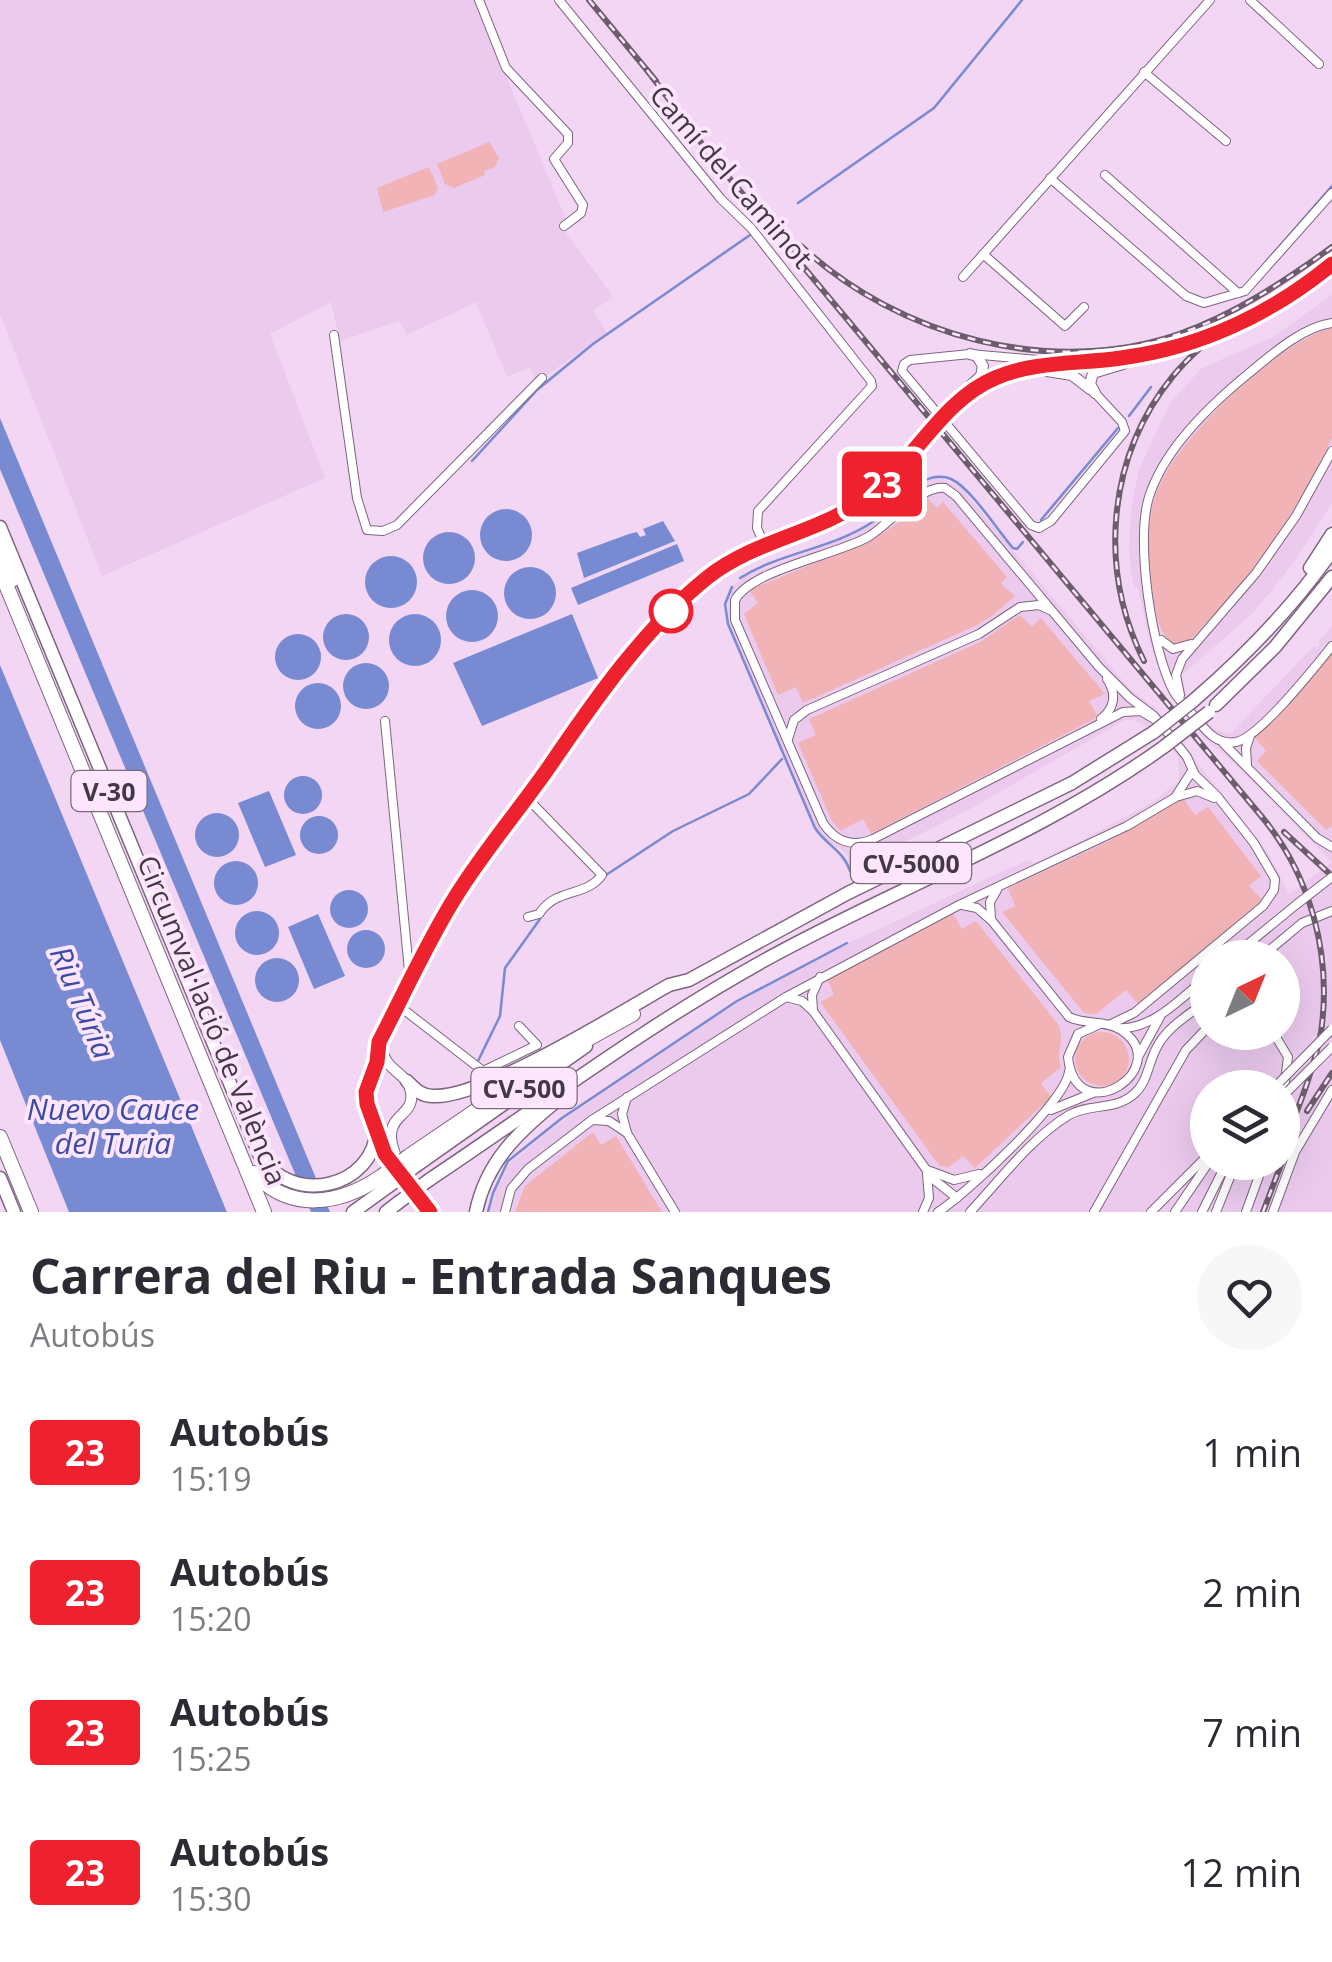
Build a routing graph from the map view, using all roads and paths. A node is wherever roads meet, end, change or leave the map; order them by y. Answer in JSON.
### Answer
{"nodes":[{"id":1,"x":479,"y":0,"type":"edge"},
{"id":2,"x":559,"y":0,"type":"edge"},
{"id":3,"x":1210,"y":0,"type":"edge"},
{"id":4,"x":1250,"y":0,"type":"edge"},
{"id":5,"x":1319,"y":64,"type":"dead end"},
{"id":6,"x":1144,"y":72,"type":"junction"},
{"id":7,"x":1226,"y":141,"type":"dead end"},
{"id":8,"x":1105,"y":175,"type":"dead end"},
{"id":9,"x":1050,"y":178,"type":"junction"},
{"id":10,"x":1332,"y":193,"type":"edge"},
{"id":11,"x":564,"y":226,"type":"dead end"},
{"id":12,"x":983,"y":254,"type":"junction"},
{"id":13,"x":1332,"y":264,"type":"edge"},
{"id":14,"x":963,"y":278,"type":"dead end"},
{"id":15,"x":1238,"y":293,"type":"junction"},
{"id":16,"x":1084,"y":307,"type":"dead end"},
{"id":17,"x":1332,"y":323,"type":"edge"},
{"id":18,"x":334,"y":335,"type":"dead end"},
{"id":19,"x":1164,"y":350,"type":"junction"},
{"id":20,"x":970,"y":354,"type":"junction"},
{"id":21,"x":1074,"y":363,"type":"junction"},
{"id":22,"x":1006,"y":374,"type":"junction"},
{"id":23,"x":542,"y":378,"type":"dead end"},
{"id":24,"x":1095,"y":394,"type":"junction"},
{"id":25,"x":956,"y":404,"type":"junction"},
{"id":26,"x":1332,"y":451,"type":"edge"},
{"id":27,"x":0,"y":527,"type":"edge"},
{"id":28,"x":1332,"y":534,"type":"edge"},
{"id":29,"x":764,"y":544,"type":"junction"},
{"id":30,"x":0,"y":545,"type":"edge"},
{"id":31,"x":1332,"y":551,"type":"edge"},
{"id":32,"x":0,"y":570,"type":"edge"},
{"id":33,"x":1332,"y":577,"type":"edge"},
{"id":34,"x":1332,"y":591,"type":"edge"},
{"id":35,"x":1286,"y":608,"type":"junction"},
{"id":36,"x":1054,"y":613,"type":"junction"},
{"id":37,"x":1157,"y":634,"type":"junction"},
{"id":38,"x":1195,"y":642,"type":"junction"},
{"id":39,"x":1332,"y":646,"type":"edge"},
{"id":40,"x":38,"y":656,"type":"junction"},
{"id":41,"x":1099,"y":667,"type":"junction"},
{"id":42,"x":1188,"y":702,"type":"junction"},
{"id":43,"x":1213,"y":709,"type":"junction"},
{"id":44,"x":385,"y":721,"type":"dead end"},
{"id":45,"x":1094,"y":725,"type":"junction"},
{"id":46,"x":1157,"y":727,"type":"junction"},
{"id":47,"x":1251,"y":734,"type":"junction"},
{"id":48,"x":1220,"y":741,"type":"junction"},
{"id":49,"x":788,"y":743,"type":"junction"},
{"id":50,"x":1248,"y":770,"type":"junction"},
{"id":51,"x":1192,"y":771,"type":"junction"},
{"id":52,"x":1176,"y":797,"type":"junction"},
{"id":53,"x":527,"y":798,"type":"junction"},
{"id":54,"x":1225,"y":808,"type":"junction"},
{"id":55,"x":1332,"y":847,"type":"edge"},
{"id":56,"x":1332,"y":876,"type":"edge"},
{"id":57,"x":1000,"y":886,"type":"junction"},
{"id":58,"x":959,"y":905,"type":"junction"},
{"id":59,"x":1332,"y":911,"type":"edge"},
{"id":60,"x":528,"y":917,"type":"dead end"},
{"id":61,"x":992,"y":921,"type":"junction"},
{"id":62,"x":1253,"y":940,"type":"edge"},
{"id":63,"x":1282,"y":940,"type":"edge"},
{"id":64,"x":766,"y":960,"type":"joint"},
{"id":65,"x":820,"y":977,"type":"junction"},
{"id":66,"x":688,"y":980,"type":"junction"},
{"id":67,"x":410,"y":985,"type":"junction"},
{"id":68,"x":1190,"y":990,"type":"edge"},
{"id":69,"x":786,"y":996,"type":"junction"},
{"id":70,"x":399,"y":1006,"type":"junction"},
{"id":71,"x":812,"y":1011,"type":"junction"},
{"id":72,"x":1162,"y":1013,"type":"junction"},
{"id":73,"x":633,"y":1014,"type":"joint"},
{"id":74,"x":1190,"y":1015,"type":"edge"},
{"id":75,"x":1069,"y":1017,"type":"junction"},
{"id":76,"x":519,"y":1026,"type":"dead end"},
{"id":77,"x":1108,"y":1026,"type":"junction"},
{"id":78,"x":1332,"y":1029,"type":"edge"},
{"id":79,"x":644,"y":1033,"type":"junction"},
{"id":80,"x":194,"y":1036,"type":"junction"},
{"id":81,"x":382,"y":1037,"type":"junction"},
{"id":82,"x":1190,"y":1046,"type":"edge"},
{"id":83,"x":1332,"y":1047,"type":"edge"},
{"id":84,"x":1069,"y":1048,"type":"junction"},
{"id":85,"x":1069,"y":1066,"type":"junction"},
{"id":86,"x":1136,"y":1066,"type":"junction"},
{"id":87,"x":1292,"y":1070,"type":"edge"},
{"id":88,"x":402,"y":1077,"type":"junction"},
{"id":89,"x":1300,"y":1080,"type":"edge"},
{"id":90,"x":370,"y":1081,"type":"junction"},
{"id":91,"x":1332,"y":1090,"type":"edge"},
{"id":92,"x":1101,"y":1093,"type":"junction"},
{"id":93,"x":628,"y":1097,"type":"junction"},
{"id":94,"x":370,"y":1109,"type":"junction"},
{"id":95,"x":1047,"y":1112,"type":"junction"},
{"id":96,"x":400,"y":1115,"type":"junction"},
{"id":97,"x":592,"y":1120,"type":"junction"},
{"id":98,"x":376,"y":1129,"type":"junction"},
{"id":99,"x":627,"y":1133,"type":"junction"},
{"id":100,"x":0,"y":1137,"type":"edge"},
{"id":101,"x":926,"y":1169,"type":"junction"},
{"id":102,"x":1190,"y":1173,"type":"edge"},
{"id":103,"x":982,"y":1174,"type":"junction"},
{"id":104,"x":0,"y":1178,"type":"edge"},
{"id":105,"x":1197,"y":1180,"type":"edge"},
{"id":106,"x":1218,"y":1180,"type":"edge"},
{"id":107,"x":1229,"y":1180,"type":"edge"},
{"id":108,"x":1258,"y":1180,"type":"edge"},
{"id":109,"x":385,"y":1181,"type":"junction"},
{"id":110,"x":410,"y":1184,"type":"junction"},
{"id":111,"x":957,"y":1198,"type":"junction"},
{"id":112,"x":14,"y":1212,"type":"edge"},
{"id":113,"x":31,"y":1212,"type":"edge"},
{"id":114,"x":264,"y":1212,"type":"edge"},
{"id":115,"x":353,"y":1212,"type":"edge"},
{"id":116,"x":386,"y":1212,"type":"edge"},
{"id":117,"x":430,"y":1212,"type":"edge"},
{"id":118,"x":476,"y":1212,"type":"edge"},
{"id":119,"x":505,"y":1212,"type":"edge"},
{"id":120,"x":676,"y":1212,"type":"edge"},
{"id":121,"x":922,"y":1212,"type":"edge"},
{"id":122,"x":938,"y":1212,"type":"edge"},
{"id":123,"x":970,"y":1212,"type":"edge"},
{"id":124,"x":1094,"y":1212,"type":"edge"},
{"id":125,"x":1151,"y":1212,"type":"edge"},
{"id":126,"x":1175,"y":1212,"type":"edge"},
{"id":127,"x":1202,"y":1212,"type":"edge"},
{"id":128,"x":1216,"y":1212,"type":"edge"},
{"id":129,"x":1246,"y":1212,"type":"edge"},
{"id":130,"x":1273,"y":1212,"type":"edge"}],
"edges":[{"from":1,"to":11,"type":"street"},
{"from":2,"to":29,"type":"street","name":"Camí del Caminot"},
{"from":3,"to":6,"type":"street"},
{"from":4,"to":5,"type":"street"},
{"from":6,"to":7,"type":"street"},
{"from":6,"to":9,"type":"street"},
{"from":8,"to":15,"type":"street"},
{"from":9,"to":12,"type":"street"},
{"from":9,"to":15,"type":"street"},
{"from":10,"to":15,"type":"street"},
{"from":12,"to":14,"type":"street"},
{"from":12,"to":16,"type":"street"},
{"from":13,"to":19,"type":"street","bridge":true},
{"from":17,"to":37,"type":"street"},
{"from":18,"to":23,"type":"street"},
{"from":19,"to":21,"type":"street"},
{"from":19,"to":24,"type":"street"},
{"from":20,"to":21,"type":"street"},
{"from":20,"to":24,"type":"street"},
{"from":20,"to":25,"type":"street"},
{"from":21,"to":22,"type":"street"},
{"from":22,"to":24,"type":"street"},
{"from":22,"to":25,"type":"street"},
{"from":25,"to":29,"type":"street","bridge":true},
{"from":26,"to":38,"type":"street"},
{"from":27,"to":98,"type":"highway","name":"Circumval·lació de València","number":"V-30"},
{"from":28,"to":35,"type":"highway"},
{"from":29,"to":53,"type":"street"},
{"from":30,"to":40,"type":"highway"},
{"from":31,"to":35,"type":"highway","number":"CV-5000"},
{"from":32,"to":40,"type":"highway","name":"Circumval·lació de València","number":"V-30"},
{"from":33,"to":43,"type":"highway","number":"CV-5000"},
{"from":34,"to":43,"type":"highway"},
{"from":35,"to":42,"type":"highway","number":"CV-5000"},
{"from":36,"to":41,"type":"street"},
{"from":36,"to":49,"type":"street"},
{"from":36,"to":49,"type":"street"},
{"from":37,"to":38,"type":"street"},
{"from":37,"to":42,"type":"street"},
{"from":38,"to":42,"type":"street"},
{"from":39,"to":47,"type":"street"},
{"from":40,"to":80,"type":"highway","name":"Circumval·lació de València","number":"V-30"},
{"from":41,"to":45,"type":"street"},
{"from":41,"to":46,"type":"street"},
{"from":42,"to":46,"type":"highway","number":"CV-5000","bridge":true},
{"from":42,"to":48,"type":"street"},
{"from":43,"to":64,"type":"highway","number":"CV-5000","bridge":true},
{"from":44,"to":67,"type":"street"},
{"from":45,"to":46,"type":"street"},
{"from":45,"to":49,"type":"street"},
{"from":46,"to":51,"type":"street"},
{"from":46,"to":66,"type":"highway","number":"CV-5000"},
{"from":47,"to":48,"type":"street"},
{"from":47,"to":50,"type":"street"},
{"from":48,"to":50,"type":"street"},
{"from":50,"to":55,"type":"street"},
{"from":51,"to":52,"type":"street"},
{"from":51,"to":54,"type":"street"},
{"from":52,"to":54,"type":"street"},
{"from":52,"to":57,"type":"street"},
{"from":53,"to":60,"type":"street"},
{"from":53,"to":67,"type":"street"},
{"from":54,"to":77,"type":"street"},
{"from":56,"to":62,"type":"street","bridge":true},
{"from":57,"to":58,"type":"street"},
{"from":57,"to":61,"type":"street"},
{"from":58,"to":61,"type":"street"},
{"from":58,"to":65,"type":"street"},
{"from":59,"to":63,"type":"street"},
{"from":61,"to":75,"type":"street"},
{"from":64,"to":79,"type":"highway","number":"CV-500"},
{"from":65,"to":69,"type":"street"},
{"from":65,"to":71,"type":"street"},
{"from":66,"to":73,"type":"highway"},
{"from":66,"to":88,"type":"highway"},
{"from":67,"to":70,"type":"street"},
{"from":68,"to":72,"type":"street"},
{"from":69,"to":71,"type":"street"},
{"from":69,"to":93,"type":"street"},
{"from":70,"to":76,"type":"street"},
{"from":70,"to":81,"type":"street"},
{"from":71,"to":101,"type":"street"},
{"from":72,"to":77,"type":"street"},
{"from":72,"to":86,"type":"street"},
{"from":73,"to":109,"type":"highway","bridge":true},
{"from":74,"to":123,"type":"street"},
{"from":75,"to":77,"type":"street"},
{"from":75,"to":84,"type":"street"},
{"from":77,"to":84,"type":"street"},
{"from":77,"to":86,"type":"street"},
{"from":78,"to":87,"type":"street","bridge":true},
{"from":79,"to":116,"type":"highway","number":"CV-500","bridge":true},
{"from":79,"to":118,"type":"highway"},
{"from":80,"to":109,"type":"highway"},
{"from":80,"to":114,"type":"highway","name":"Circumval·lació de València","number":"V-30"},
{"from":81,"to":88,"type":"street"},
{"from":81,"to":90,"type":"street"},
{"from":82,"to":124,"type":"street"},
{"from":83,"to":89,"type":"street","bridge":true},
{"from":84,"to":85,"type":"street"},
{"from":85,"to":92,"type":"street"},
{"from":85,"to":95,"type":"street"},
{"from":86,"to":92,"type":"street"},
{"from":88,"to":90,"type":"street"},
{"from":88,"to":96,"type":"street"},
{"from":90,"to":94,"type":"street"},
{"from":91,"to":130,"type":"street"},
{"from":92,"to":95,"type":"street"},
{"from":93,"to":97,"type":"street"},
{"from":93,"to":99,"type":"street"},
{"from":94,"to":96,"type":"street"},
{"from":94,"to":98,"type":"street"},
{"from":95,"to":103,"type":"street"},
{"from":96,"to":110,"type":"street"},
{"from":97,"to":99,"type":"street"},
{"from":97,"to":119,"type":"street"},
{"from":98,"to":110,"type":"street"},
{"from":99,"to":120,"type":"street"},
{"from":100,"to":113,"type":"highway"},
{"from":101,"to":103,"type":"street"},
{"from":101,"to":111,"type":"street"},
{"from":101,"to":121,"type":"street"},
{"from":102,"to":125,"type":"street"},
{"from":103,"to":111,"type":"street"},
{"from":104,"to":112,"type":"highway"},
{"from":105,"to":126,"type":"street"},
{"from":106,"to":127,"type":"street"},
{"from":107,"to":128,"type":"street"},
{"from":108,"to":129,"type":"street"},
{"from":109,"to":115,"type":"highway"},
{"from":110,"to":117,"type":"street"},
{"from":111,"to":122,"type":"street"}]}
